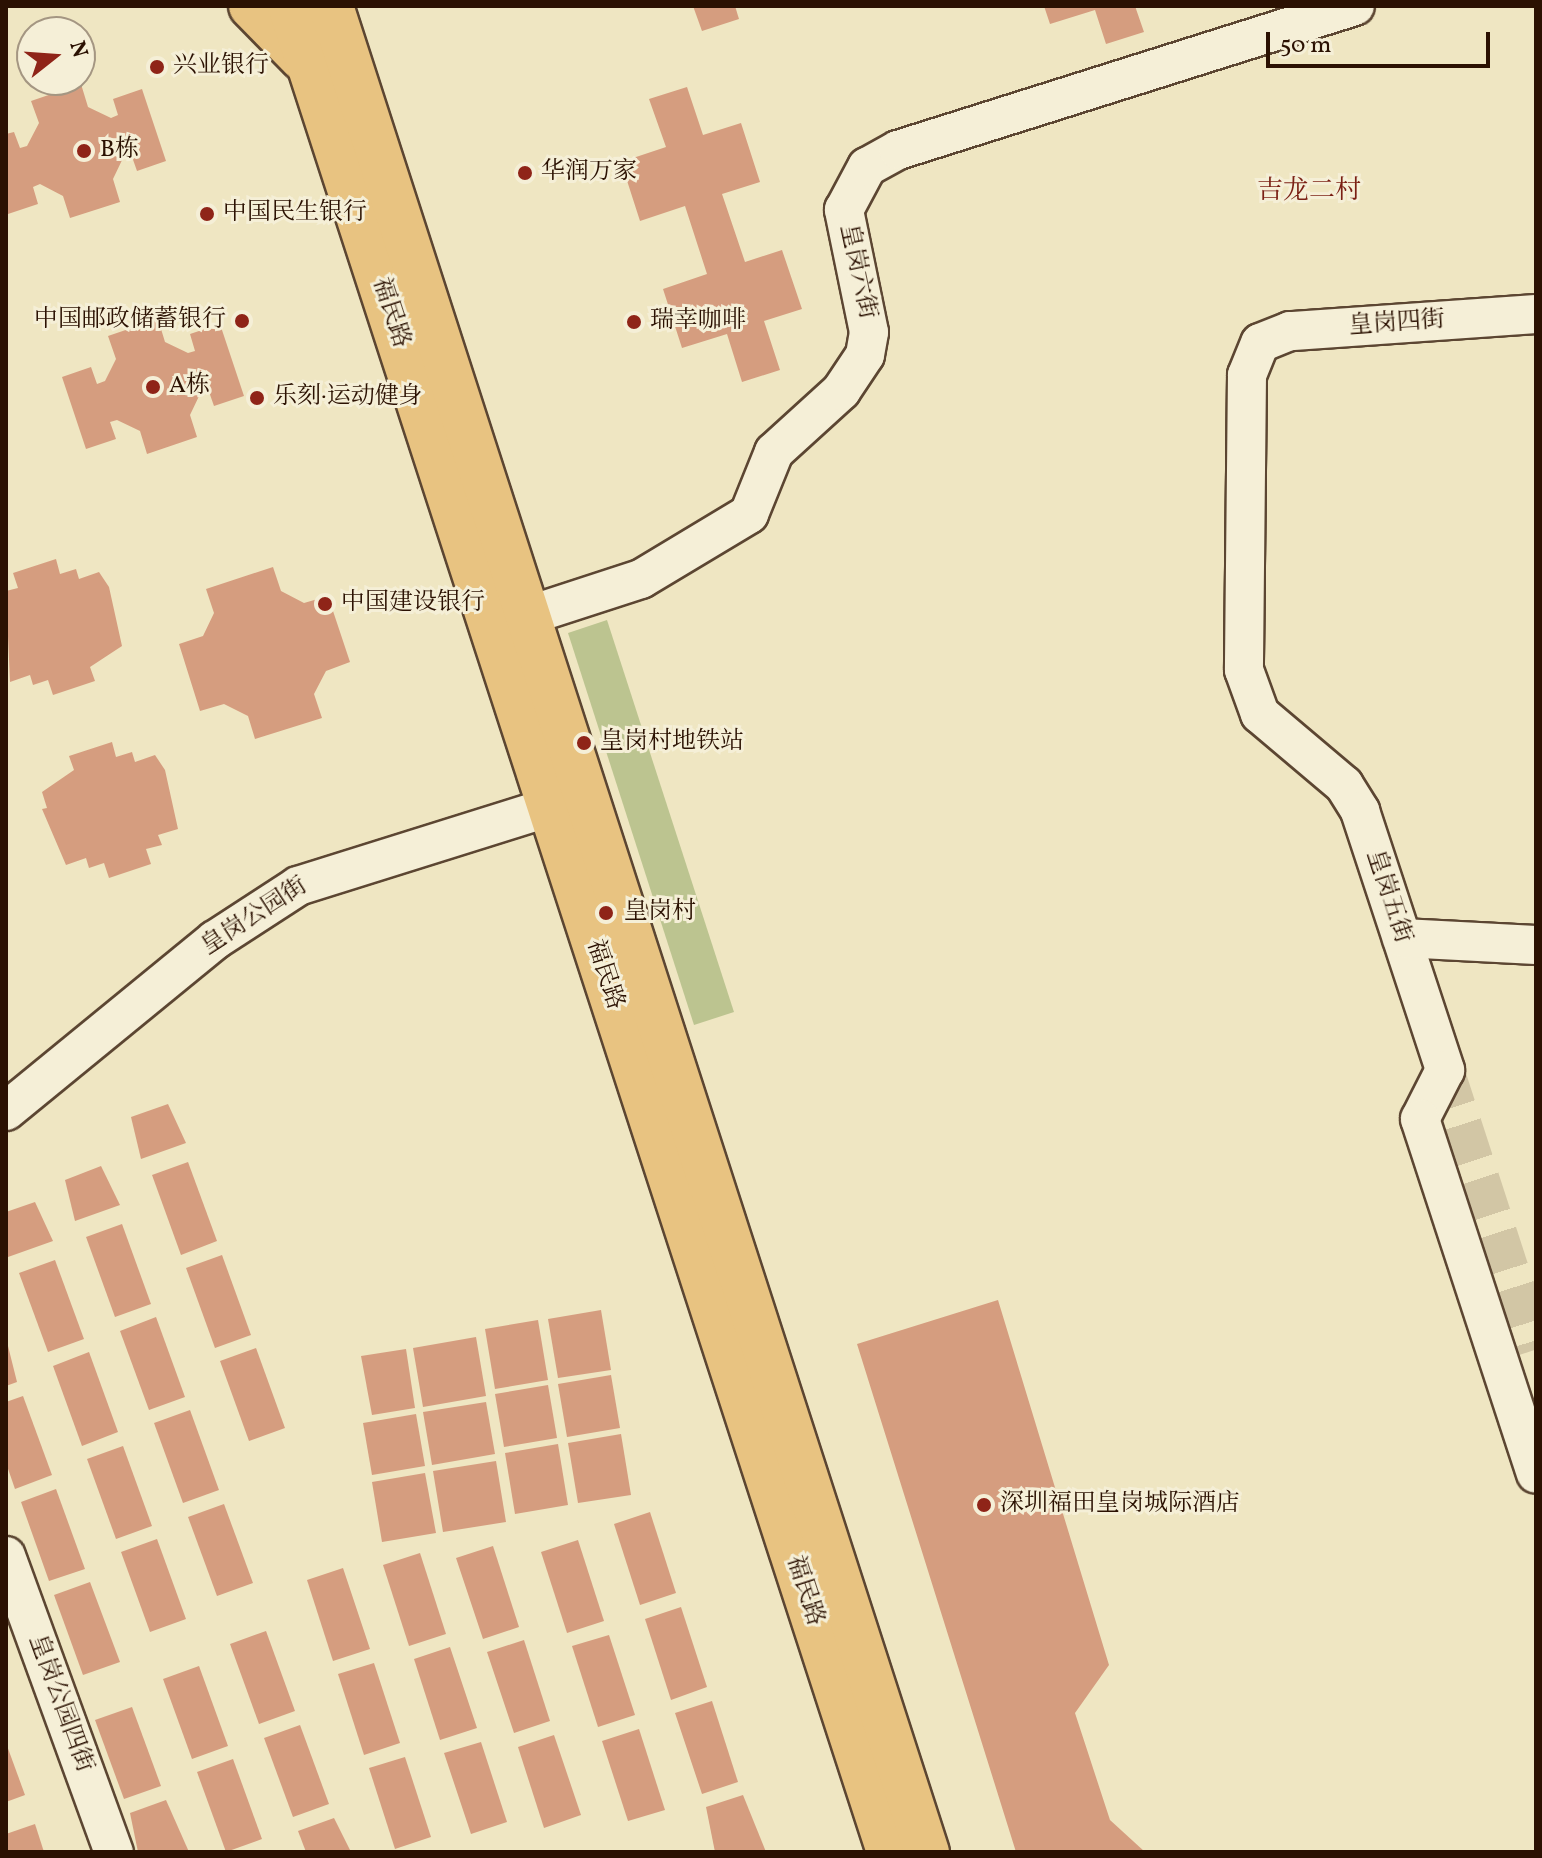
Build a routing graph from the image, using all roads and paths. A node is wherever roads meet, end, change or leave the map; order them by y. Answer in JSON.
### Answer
{"nodes":[{"id":1,"x":251,"y":6,"type":"edge"},
{"id":2,"x":290,"y":6,"type":"edge"},
{"id":3,"x":331,"y":6,"type":"edge"},
{"id":4,"x":349,"y":6,"type":"edge"},
{"id":5,"x":1355,"y":6,"type":"edge"},
{"id":6,"x":333,"y":74,"type":"junction"},
{"id":7,"x":1536,"y":314,"type":"edge"},
{"id":8,"x":1260,"y":343,"type":"joint"},
{"id":9,"x":527,"y":616,"type":"junction"},
{"id":10,"x":550,"y":807,"type":"junction"},
{"id":11,"x":1402,"y":938,"type":"junction"},
{"id":12,"x":1536,"y":945,"type":"edge"},
{"id":13,"x":6,"y":1111,"type":"edge"},
{"id":14,"x":1536,"y":1473,"type":"edge"},
{"id":15,"x":6,"y":1556,"type":"edge"},
{"id":16,"x":114,"y":1852,"type":"edge"},
{"id":17,"x":889,"y":1852,"type":"edge"},
{"id":18,"x":927,"y":1852,"type":"edge"}],
"edges":[{"from":1,"to":6,"type":"main road"},
{"from":2,"to":6,"type":"main road","name":"福民路"},
{"from":3,"to":6,"type":"main road","name":"福民路"},
{"from":4,"to":6,"type":"main road"},
{"from":5,"to":9,"type":"street","name":"皇岗六街"},
{"from":6,"to":9,"type":"main road","name":"福民路"},
{"from":6,"to":10,"type":"main road","name":"福民路"},
{"from":7,"to":8,"type":"street","name":"皇岗四街"},
{"from":8,"to":11,"type":"street","name":"皇岗五街"},
{"from":9,"to":18,"type":"main road","name":"福民路"},
{"from":10,"to":13,"type":"street","name":"皇岗公园街"},
{"from":10,"to":17,"type":"main road","name":"福民路"},
{"from":11,"to":12,"type":"street"},
{"from":11,"to":14,"type":"street","name":"皇岗五街"},
{"from":15,"to":16,"type":"street","name":"皇岗公园四街"}]}
